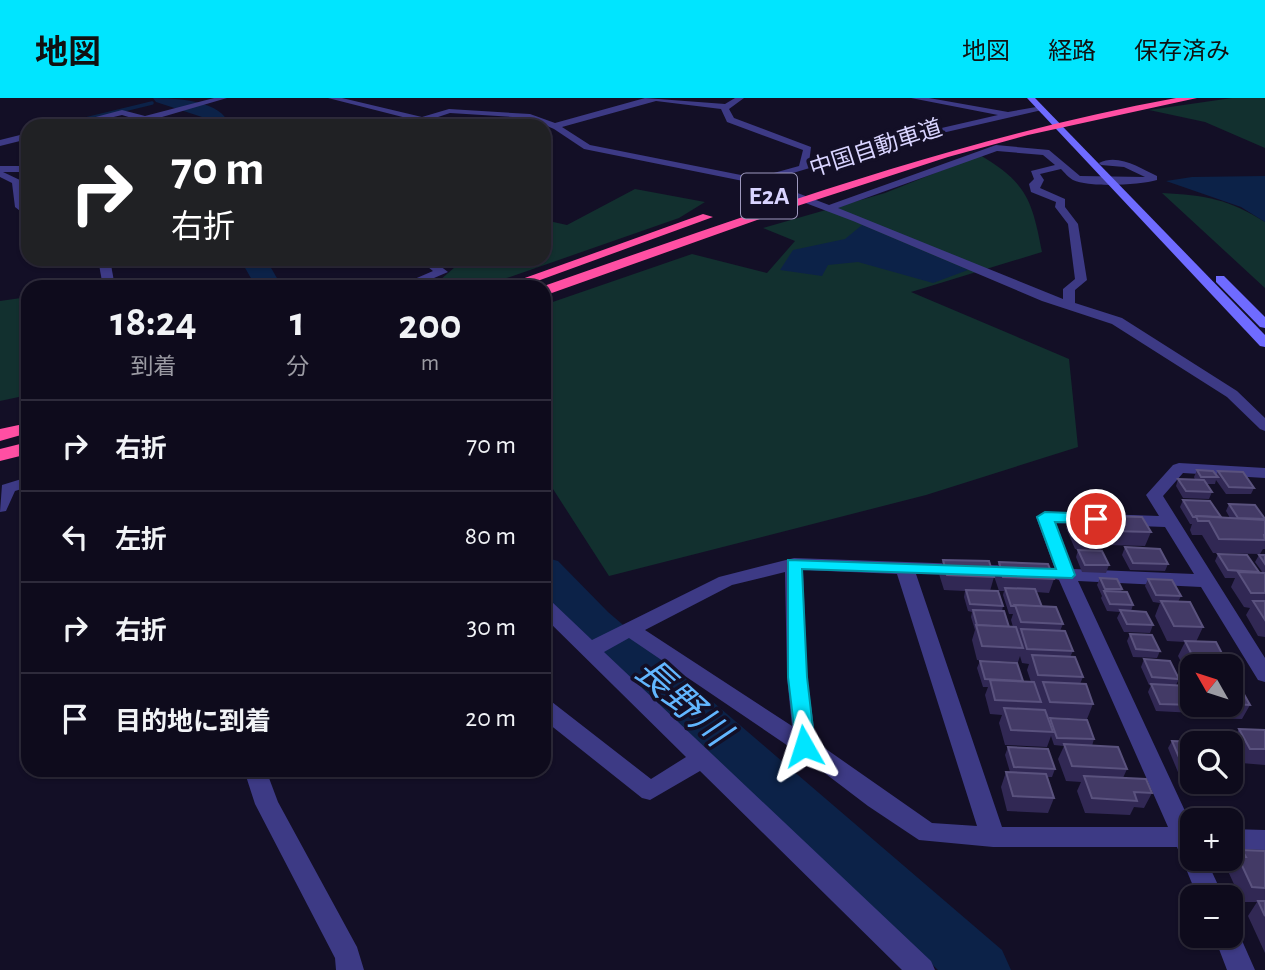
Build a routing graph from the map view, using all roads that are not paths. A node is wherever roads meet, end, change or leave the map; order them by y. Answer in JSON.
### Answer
{"nodes":[{"id":1,"x":223,"y":98,"type":"edge"},
{"id":2,"x":332,"y":98,"type":"edge"},
{"id":3,"x":654,"y":98,"type":"edge"},
{"id":4,"x":740,"y":98,"type":"edge"},
{"id":5,"x":915,"y":98,"type":"edge"},
{"id":6,"x":1031,"y":98,"type":"edge"},
{"id":7,"x":1143,"y":98,"type":"edge"},
{"id":8,"x":1192,"y":98,"type":"edge"},
{"id":9,"x":727,"y":107,"type":"junction"},
{"id":10,"x":1040,"y":113,"type":"edge"},
{"id":11,"x":1008,"y":114,"type":"junction"},
{"id":12,"x":1072,"y":116,"type":"junction"},
{"id":13,"x":94,"y":119,"type":"edge"},
{"id":14,"x":145,"y":119,"type":"edge"},
{"id":15,"x":145,"y":119,"type":"edge"},
{"id":16,"x":418,"y":119,"type":"edge"},
{"id":17,"x":425,"y":119,"type":"edge"},
{"id":18,"x":533,"y":119,"type":"edge"},
{"id":19,"x":551,"y":125,"type":"edge"},
{"id":20,"x":555,"y":126,"type":"junction"},
{"id":21,"x":551,"y":127,"type":"edge"},
{"id":22,"x":21,"y":137,"type":"edge"},
{"id":23,"x":0,"y":142,"type":"edge"},
{"id":24,"x":887,"y":158,"type":"dead end"},
{"id":25,"x":1104,"y":163,"type":"junction"},
{"id":26,"x":1061,"y":166,"type":"junction"},
{"id":27,"x":803,"y":168,"type":"junction"},
{"id":28,"x":21,"y":170,"type":"edge"},
{"id":29,"x":0,"y":172,"type":"edge"},
{"id":30,"x":756,"y":181,"type":"junction"},
{"id":31,"x":808,"y":183,"type":"dead end"},
{"id":32,"x":764,"y":198,"type":"dead end"},
{"id":33,"x":21,"y":207,"type":"edge"},
{"id":34,"x":826,"y":207,"type":"junction"},
{"id":35,"x":716,"y":214,"type":"dead end"},
{"id":36,"x":434,"y":266,"type":"edge"},
{"id":37,"x":421,"y":280,"type":"edge"},
{"id":38,"x":527,"y":280,"type":"edge"},
{"id":39,"x":551,"y":288,"type":"edge"},
{"id":40,"x":1069,"y":306,"type":"junction"},
{"id":41,"x":1265,"y":324,"type":"edge"},
{"id":42,"x":1265,"y":343,"type":"edge"},
{"id":43,"x":1265,"y":426,"type":"edge"},
{"id":44,"x":21,"y":430,"type":"edge"},
{"id":45,"x":0,"y":435,"type":"edge"},
{"id":46,"x":21,"y":450,"type":"edge"},
{"id":47,"x":0,"y":455,"type":"edge"},
{"id":48,"x":1263,"y":476,"type":"edge"},
{"id":49,"x":21,"y":484,"type":"edge"},
{"id":50,"x":0,"y":507,"type":"edge"},
{"id":51,"x":1171,"y":522,"type":"junction"},
{"id":52,"x":794,"y":564,"type":"junction"},
{"id":53,"x":904,"y":566,"type":"junction"},
{"id":54,"x":1066,"y":575,"type":"junction"},
{"id":55,"x":1208,"y":581,"type":"junction"},
{"id":56,"x":551,"y":615,"type":"edge"},
{"id":57,"x":631,"y":630,"type":"junction"},
{"id":58,"x":590,"y":650,"type":"junction"},
{"id":59,"x":1265,"y":675,"type":"edge"},
{"id":60,"x":551,"y":714,"type":"edge"},
{"id":61,"x":804,"y":746,"type":"junction"},
{"id":62,"x":702,"y":758,"type":"junction"},
{"id":63,"x":257,"y":777,"type":"edge"},
{"id":64,"x":1180,"y":823,"type":"edge"},
{"id":65,"x":993,"y":837,"type":"junction"},
{"id":66,"x":1243,"y":839,"type":"edge"},
{"id":67,"x":1265,"y":840,"type":"edge"},
{"id":68,"x":1180,"y":846,"type":"edge"},
{"id":69,"x":1232,"y":948,"type":"edge"},
{"id":70,"x":350,"y":970,"type":"edge"},
{"id":71,"x":921,"y":970,"type":"edge"},
{"id":72,"x":1241,"y":970,"type":"edge"}],
"edges":[{"from":1,"to":14,"type":"street"},
{"from":2,"to":16,"type":"street"},
{"from":3,"to":9,"type":"street"},
{"from":3,"to":20,"type":"street"},
{"from":4,"to":9,"type":"street"},
{"from":5,"to":11,"type":"street"},
{"from":6,"to":10,"type":"street"},
{"from":7,"to":12,"type":"highway","name":"中国自動車道","number":"E2A"},
{"from":8,"to":12,"type":"highway","name":"中国自動車道","number":"E2A"},
{"from":9,"to":27,"type":"street"},
{"from":10,"to":11,"type":"street"},
{"from":10,"to":12,"type":"highway","name":"中国自動車道","number":"E2A"},
{"from":10,"to":24,"type":"highway","name":"中国自動車道","number":"E2A"},
{"from":10,"to":25,"type":"street"},
{"from":10,"to":39,"type":"highway","name":"中国自動車道","number":"E2A"},
{"from":10,"to":42,"type":"street"},
{"from":11,"to":27,"type":"street"},
{"from":13,"to":15,"type":"street"},
{"from":17,"to":18,"type":"street"},
{"from":19,"to":20,"type":"street"},
{"from":20,"to":21,"type":"street"},
{"from":20,"to":30,"type":"street"},
{"from":22,"to":23,"type":"street"},
{"from":25,"to":26,"type":"street"},
{"from":25,"to":41,"type":"street"},
{"from":26,"to":34,"type":"street"},
{"from":26,"to":40,"type":"street"},
{"from":27,"to":30,"type":"street"},
{"from":28,"to":29,"type":"street"},
{"from":29,"to":33,"type":"street"},
{"from":30,"to":34,"type":"street"},
{"from":31,"to":32,"type":"highway","name":"中国自動車道","number":"E2A"},
{"from":34,"to":40,"type":"street"},
{"from":35,"to":38,"type":"highway","number":"E2A"},
{"from":36,"to":37,"type":"street"},
{"from":40,"to":43,"type":"street"},
{"from":44,"to":45,"type":"highway"},
{"from":46,"to":47,"type":"highway"},
{"from":48,"to":51,"type":"street"},
{"from":49,"to":50,"type":"street"},
{"from":51,"to":54,"type":"street"},
{"from":51,"to":55,"type":"street"},
{"from":52,"to":53,"type":"street"},
{"from":52,"to":57,"type":"street"},
{"from":52,"to":61,"type":"street"},
{"from":53,"to":54,"type":"street"},
{"from":53,"to":65,"type":"street"},
{"from":54,"to":55,"type":"street"},
{"from":54,"to":64,"type":"street"},
{"from":55,"to":59,"type":"street"},
{"from":56,"to":58,"type":"street"},
{"from":57,"to":58,"type":"street"},
{"from":57,"to":61,"type":"street"},
{"from":58,"to":62,"type":"street"},
{"from":60,"to":62,"type":"street"},
{"from":61,"to":65,"type":"street"},
{"from":62,"to":71,"type":"street"},
{"from":63,"to":70,"type":"street"},
{"from":65,"to":68,"type":"street"},
{"from":66,"to":67,"type":"street"},
{"from":69,"to":72,"type":"street"}]}
